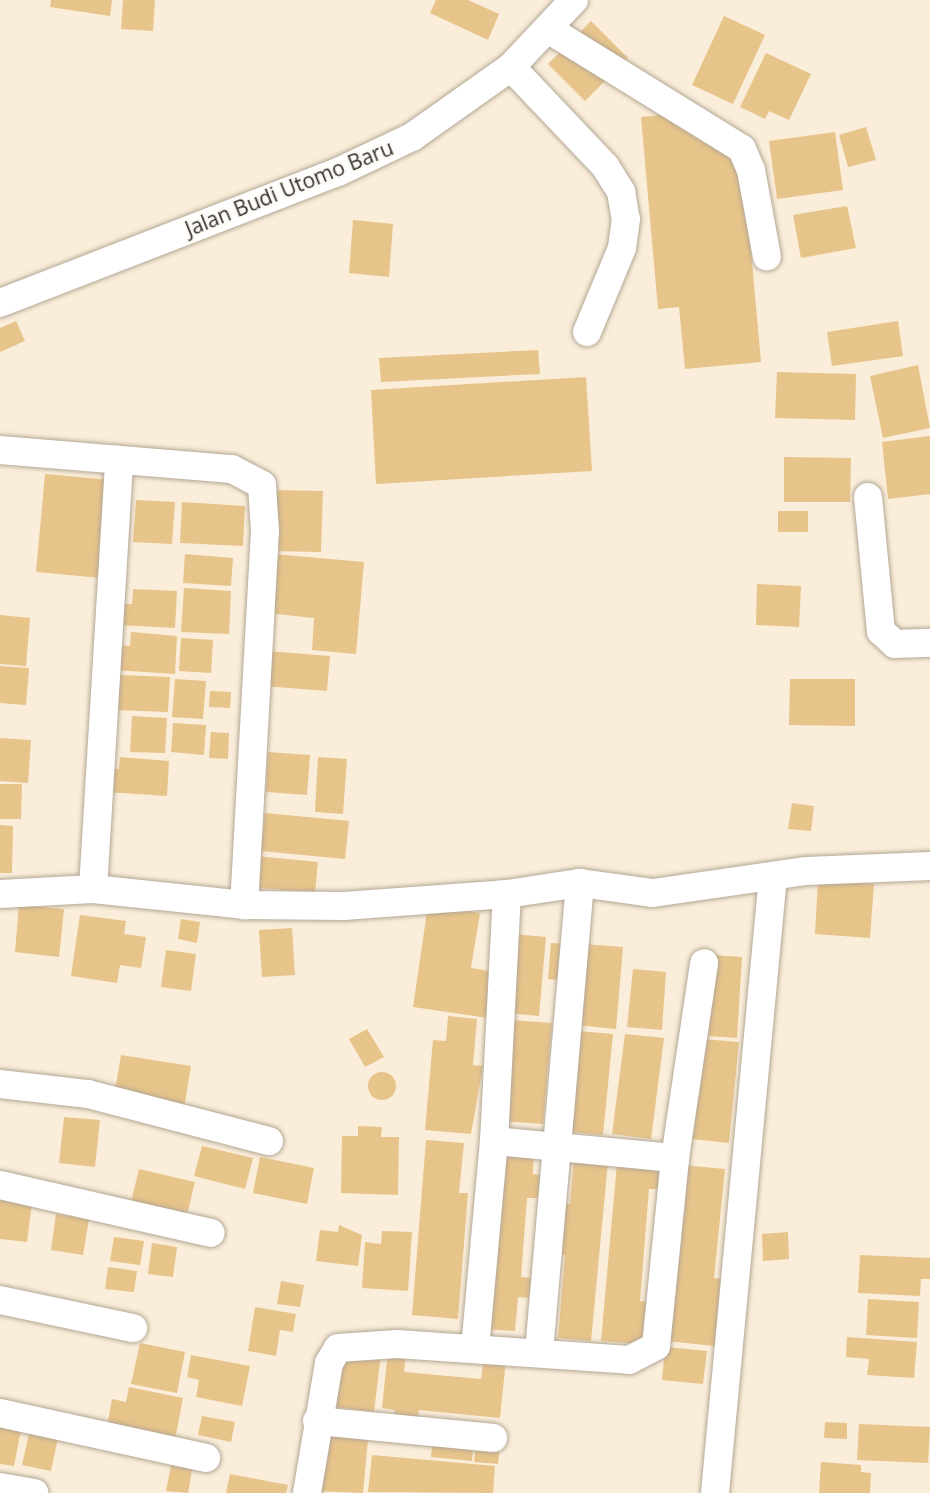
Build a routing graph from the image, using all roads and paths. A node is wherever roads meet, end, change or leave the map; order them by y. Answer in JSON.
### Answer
{"nodes":[{"id":1,"x":574,"y":0,"type":"edge"},
{"id":2,"x":548,"y":29,"type":"junction"},
{"id":3,"x":512,"y":67,"type":"junction"},
{"id":4,"x":767,"y":256,"type":"dead end"},
{"id":5,"x":0,"y":303,"type":"edge"},
{"id":6,"x":586,"y":332,"type":"dead end"},
{"id":7,"x":0,"y":450,"type":"edge"},
{"id":8,"x":119,"y":460,"type":"junction"},
{"id":9,"x":868,"y":497,"type":"dead end"},
{"id":10,"x":930,"y":643,"type":"edge"},
{"id":11,"x":930,"y":866,"type":"edge"},
{"id":12,"x":773,"y":876,"type":"junction"},
{"id":13,"x":580,"y":883,"type":"junction"},
{"id":14,"x":93,"y":889,"type":"junction"},
{"id":15,"x":0,"y":894,"type":"edge"},
{"id":16,"x":507,"y":894,"type":"junction"},
{"id":17,"x":244,"y":905,"type":"junction"},
{"id":18,"x":704,"y":963,"type":"dead end"},
{"id":19,"x":0,"y":1084,"type":"edge"},
{"id":20,"x":269,"y":1141,"type":"dead end"},
{"id":21,"x":494,"y":1141,"type":"junction"},
{"id":22,"x":557,"y":1146,"type":"junction"},
{"id":23,"x":675,"y":1158,"type":"junction"},
{"id":24,"x":0,"y":1185,"type":"edge"},
{"id":25,"x":211,"y":1233,"type":"dead end"},
{"id":26,"x":0,"y":1300,"type":"edge"},
{"id":27,"x":133,"y":1328,"type":"dead end"},
{"id":28,"x":475,"y":1349,"type":"junction"},
{"id":29,"x":539,"y":1352,"type":"junction"},
{"id":30,"x":0,"y":1413,"type":"edge"},
{"id":31,"x":317,"y":1421,"type":"junction"},
{"id":32,"x":493,"y":1438,"type":"dead end"},
{"id":33,"x":206,"y":1458,"type":"dead end"},
{"id":34,"x":0,"y":1487,"type":"edge"},
{"id":35,"x":34,"y":1493,"type":"edge"},
{"id":36,"x":307,"y":1493,"type":"edge"},
{"id":37,"x":715,"y":1493,"type":"edge"}],
"edges":[{"from":1,"to":2,"type":"street","name":"Jalan Budi Utomo Baru"},
{"from":2,"to":3,"type":"street","name":"Jalan Budi Utomo Baru"},
{"from":2,"to":4,"type":"street"},
{"from":3,"to":5,"type":"street","name":"Jalan Budi Utomo Baru"},
{"from":3,"to":6,"type":"street"},
{"from":7,"to":8,"type":"street"},
{"from":8,"to":14,"type":"street"},
{"from":8,"to":17,"type":"street"},
{"from":9,"to":10,"type":"street"},
{"from":11,"to":12,"type":"street"},
{"from":12,"to":13,"type":"street"},
{"from":12,"to":37,"type":"street"},
{"from":13,"to":16,"type":"street"},
{"from":13,"to":22,"type":"street"},
{"from":14,"to":15,"type":"street"},
{"from":14,"to":17,"type":"street"},
{"from":16,"to":17,"type":"street"},
{"from":16,"to":21,"type":"street"},
{"from":18,"to":23,"type":"street"},
{"from":19,"to":20,"type":"street"},
{"from":21,"to":22,"type":"street"},
{"from":21,"to":28,"type":"street"},
{"from":22,"to":23,"type":"street"},
{"from":22,"to":29,"type":"street"},
{"from":23,"to":29,"type":"street"},
{"from":24,"to":25,"type":"street"},
{"from":26,"to":27,"type":"street"},
{"from":28,"to":29,"type":"street"},
{"from":28,"to":31,"type":"street"},
{"from":30,"to":33,"type":"street"},
{"from":31,"to":32,"type":"street"},
{"from":31,"to":36,"type":"street"},
{"from":34,"to":35,"type":"street"}]}
